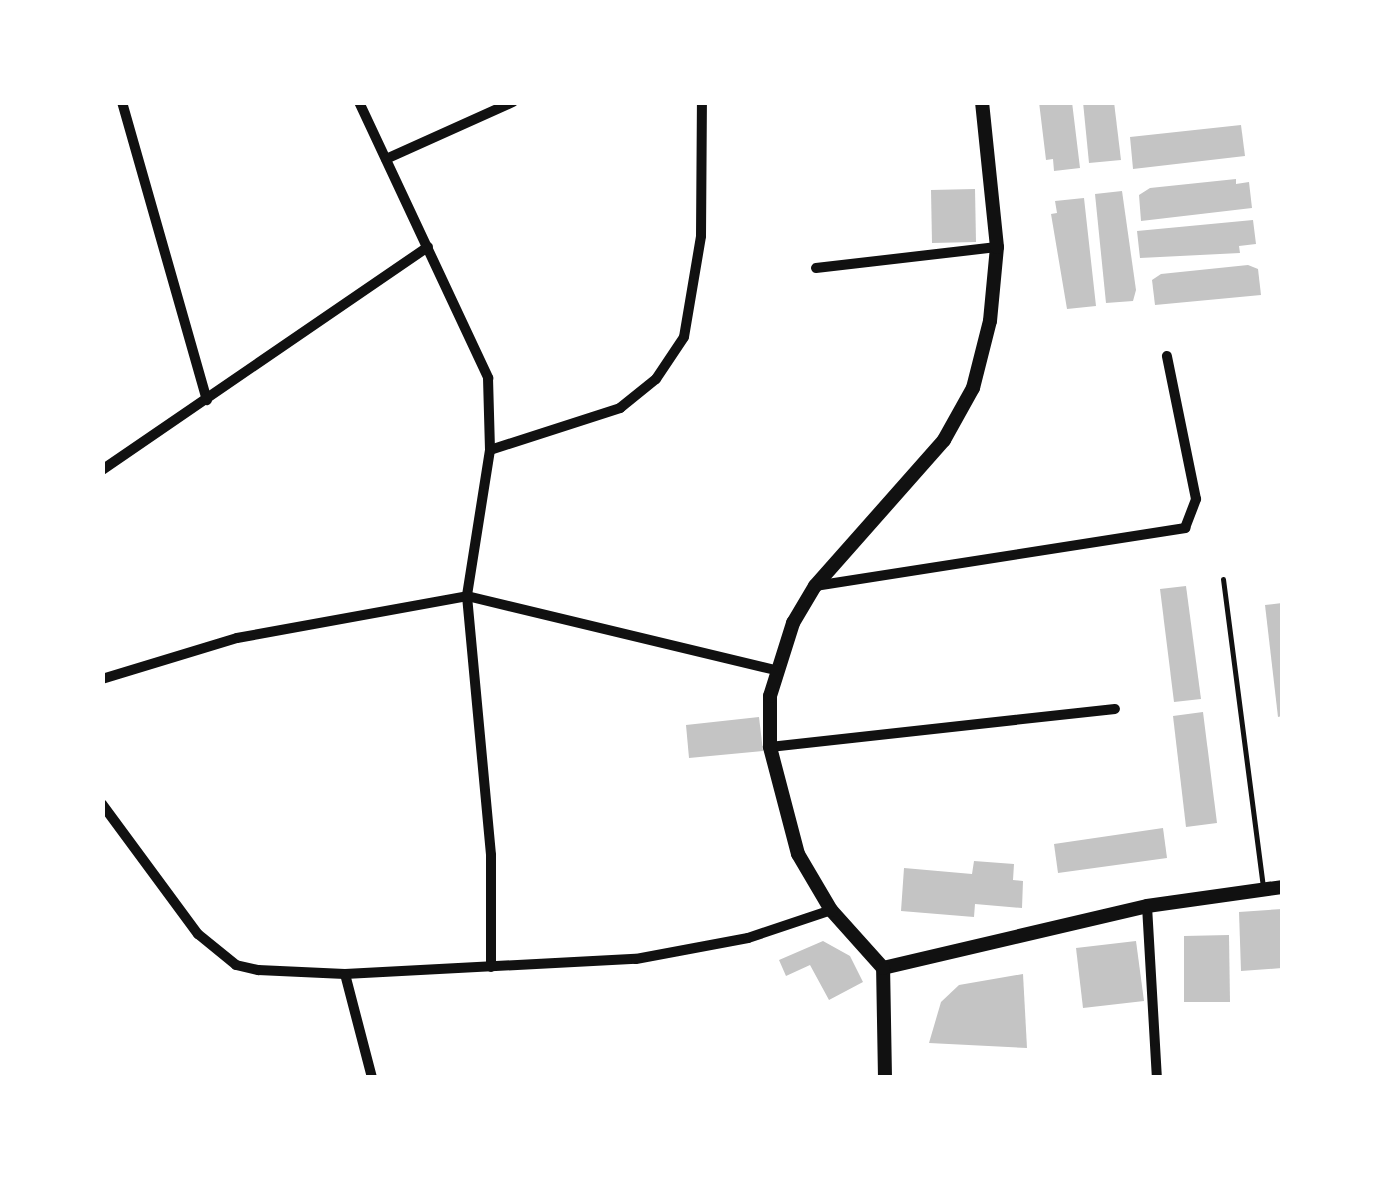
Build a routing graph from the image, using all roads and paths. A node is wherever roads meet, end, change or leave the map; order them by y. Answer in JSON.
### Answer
{"nodes":[{"id":1,"x":122,"y":102,"type":"edge"},
{"id":2,"x":359,"y":102,"type":"edge"},
{"id":3,"x":514,"y":102,"type":"edge"},
{"id":4,"x":702,"y":102,"type":"edge"},
{"id":5,"x":982,"y":102,"type":"edge"},
{"id":6,"x":386,"y":158,"type":"junction"},
{"id":7,"x":997,"y":246,"type":"junction"},
{"id":8,"x":428,"y":247,"type":"junction"},
{"id":9,"x":816,"y":268,"type":"dead end"},
{"id":10,"x":1168,"y":356,"type":"dead end"},
{"id":11,"x":207,"y":400,"type":"junction"},
{"id":12,"x":490,"y":450,"type":"junction"},
{"id":13,"x":102,"y":470,"type":"edge"},
{"id":14,"x":1223,"y":579,"type":"dead end"},
{"id":15,"x":816,"y":586,"type":"junction"},
{"id":16,"x":467,"y":596,"type":"junction"},
{"id":17,"x":775,"y":670,"type":"junction"},
{"id":18,"x":102,"y":679,"type":"edge"},
{"id":19,"x":1116,"y":709,"type":"dead end"},
{"id":20,"x":770,"y":747,"type":"junction"},
{"id":21,"x":102,"y":804,"type":"edge"},
{"id":22,"x":1282,"y":887,"type":"edge"},
{"id":23,"x":1262,"y":888,"type":"junction"},
{"id":24,"x":1147,"y":906,"type":"junction"},
{"id":25,"x":831,"y":910,"type":"junction"},
{"id":26,"x":492,"y":967,"type":"junction"},
{"id":27,"x":883,"y":968,"type":"junction"},
{"id":28,"x":345,"y":974,"type":"junction"},
{"id":29,"x":372,"y":1078,"type":"edge"},
{"id":30,"x":885,"y":1078,"type":"edge"},
{"id":31,"x":1157,"y":1078,"type":"edge"}],
"edges":[{"from":1,"to":11,"type":"street"},
{"from":2,"to":6,"type":"street"},
{"from":3,"to":6,"type":"street"},
{"from":4,"to":12,"type":"street"},
{"from":5,"to":7,"type":"street"},
{"from":6,"to":8,"type":"street"},
{"from":7,"to":9,"type":"street"},
{"from":7,"to":15,"type":"street"},
{"from":8,"to":11,"type":"street"},
{"from":8,"to":12,"type":"street"},
{"from":10,"to":15,"type":"street"},
{"from":11,"to":13,"type":"street"},
{"from":12,"to":16,"type":"street"},
{"from":14,"to":23,"type":"lane"},
{"from":15,"to":17,"type":"street"},
{"from":16,"to":17,"type":"street"},
{"from":16,"to":18,"type":"street"},
{"from":16,"to":26,"type":"street"},
{"from":17,"to":20,"type":"street"},
{"from":19,"to":20,"type":"street"},
{"from":20,"to":25,"type":"street"},
{"from":21,"to":28,"type":"street"},
{"from":22,"to":23,"type":"street"},
{"from":23,"to":24,"type":"street"},
{"from":24,"to":27,"type":"street"},
{"from":24,"to":31,"type":"street"},
{"from":25,"to":26,"type":"street"},
{"from":25,"to":27,"type":"street"},
{"from":26,"to":28,"type":"street"},
{"from":27,"to":30,"type":"street"},
{"from":28,"to":29,"type":"street"}]}
